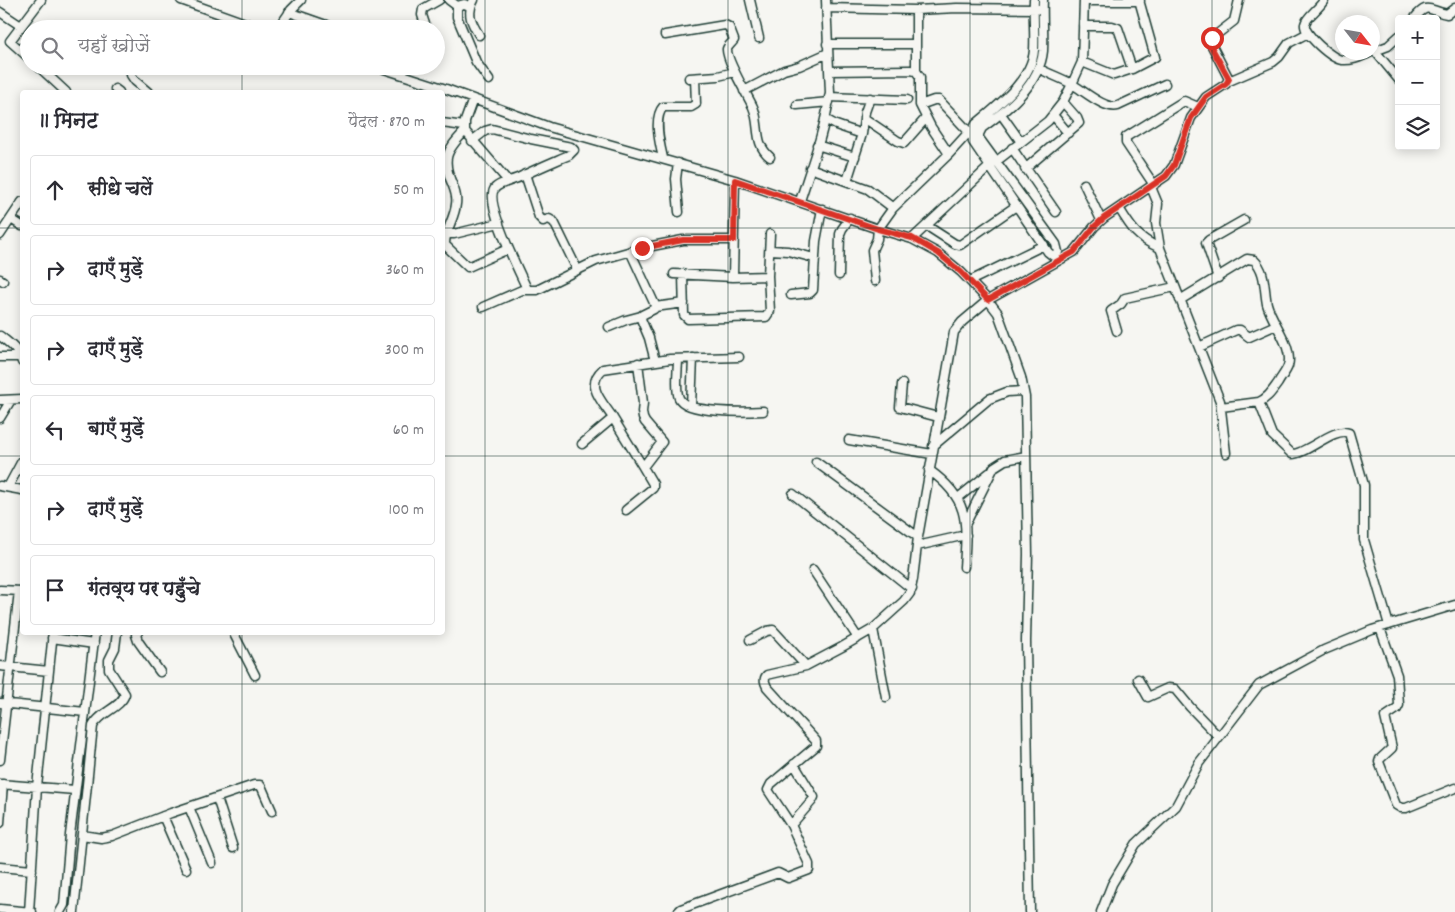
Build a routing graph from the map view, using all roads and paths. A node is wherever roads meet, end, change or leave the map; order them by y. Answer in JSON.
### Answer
{"nodes":[{"id":1,"x":41,"y":0,"type":"edge"},
{"id":2,"x":181,"y":0,"type":"edge"},
{"id":3,"x":449,"y":0,"type":"edge"},
{"id":4,"x":750,"y":0,"type":"edge"},
{"id":5,"x":844,"y":0,"type":"edge"},
{"id":6,"x":1043,"y":0,"type":"edge"},
{"id":7,"x":1084,"y":0,"type":"edge"},
{"id":8,"x":1239,"y":0,"type":"edge"},
{"id":9,"x":1324,"y":0,"type":"edge"},
{"id":10,"x":297,"y":1,"type":"edge"},
{"id":11,"x":437,"y":1,"type":"edge"},
{"id":12,"x":1139,"y":1,"type":"edge"},
{"id":13,"x":472,"y":3,"type":"edge"},
{"id":14,"x":826,"y":4,"type":"edge"},
{"id":15,"x":952,"y":4,"type":"edge"},
{"id":16,"x":1034,"y":4,"type":"edge"},
{"id":17,"x":457,"y":6,"type":"junction"},
{"id":18,"x":1455,"y":8,"type":"edge"},
{"id":19,"x":843,"y":9,"type":"junction"},
{"id":20,"x":1042,"y":9,"type":"junction"},
{"id":21,"x":916,"y":10,"type":"junction"},
{"id":22,"x":0,"y":12,"type":"edge"},
{"id":23,"x":289,"y":12,"type":"junction"},
{"id":24,"x":1417,"y":15,"type":"edge"},
{"id":25,"x":26,"y":20,"type":"edge"},
{"id":26,"x":237,"y":20,"type":"edge"},
{"id":27,"x":284,"y":20,"type":"edge"},
{"id":28,"x":312,"y":20,"type":"edge"},
{"id":29,"x":424,"y":20,"type":"edge"},
{"id":30,"x":20,"y":25,"type":"edge"},
{"id":31,"x":1083,"y":26,"type":"junction"},
{"id":32,"x":20,"y":28,"type":"edge"},
{"id":33,"x":1308,"y":33,"type":"junction"},
{"id":34,"x":665,"y":35,"type":"dead end"},
{"id":35,"x":479,"y":36,"type":"dead end"},
{"id":36,"x":759,"y":38,"type":"dead end"},
{"id":37,"x":1395,"y":40,"type":"edge"},
{"id":38,"x":828,"y":44,"type":"junction"},
{"id":39,"x":916,"y":44,"type":"junction"},
{"id":40,"x":1380,"y":49,"type":"edge"},
{"id":41,"x":20,"y":50,"type":"edge"},
{"id":42,"x":828,"y":53,"type":"junction"},
{"id":43,"x":1335,"y":57,"type":"edge"},
{"id":44,"x":1380,"y":60,"type":"edge"},
{"id":45,"x":1082,"y":62,"type":"junction"},
{"id":46,"x":1038,"y":68,"type":"junction"},
{"id":47,"x":1132,"y":69,"type":"junction"},
{"id":48,"x":829,"y":71,"type":"junction"},
{"id":49,"x":916,"y":71,"type":"junction"},
{"id":50,"x":735,"y":72,"type":"junction"},
{"id":51,"x":48,"y":75,"type":"edge"},
{"id":52,"x":131,"y":75,"type":"edge"},
{"id":53,"x":402,"y":75,"type":"edge"},
{"id":54,"x":1395,"y":76,"type":"edge"},
{"id":55,"x":490,"y":80,"type":"dead end"},
{"id":56,"x":1228,"y":81,"type":"junction"},
{"id":57,"x":1072,"y":84,"type":"junction"},
{"id":58,"x":1165,"y":84,"type":"dead end"},
{"id":59,"x":64,"y":90,"type":"edge"},
{"id":60,"x":146,"y":90,"type":"edge"},
{"id":61,"x":744,"y":91,"type":"junction"},
{"id":62,"x":870,"y":98,"type":"junction"},
{"id":63,"x":473,"y":99,"type":"junction"},
{"id":64,"x":829,"y":100,"type":"junction"},
{"id":65,"x":907,"y":100,"type":"dead end"},
{"id":66,"x":1063,"y":102,"type":"junction"},
{"id":67,"x":797,"y":105,"type":"dead end"},
{"id":68,"x":920,"y":105,"type":"junction"},
{"id":69,"x":1198,"y":108,"type":"junction"},
{"id":70,"x":1001,"y":114,"type":"junction"},
{"id":71,"x":1052,"y":115,"type":"junction"},
{"id":72,"x":864,"y":118,"type":"junction"},
{"id":73,"x":926,"y":118,"type":"junction"},
{"id":74,"x":825,"y":119,"type":"junction"},
{"id":75,"x":445,"y":123,"type":"edge"},
{"id":76,"x":464,"y":128,"type":"junction"},
{"id":77,"x":1068,"y":133,"type":"junction"},
{"id":78,"x":862,"y":134,"type":"junction"},
{"id":79,"x":973,"y":135,"type":"junction"},
{"id":80,"x":472,"y":141,"type":"junction"},
{"id":81,"x":1021,"y":142,"type":"junction"},
{"id":82,"x":817,"y":145,"type":"junction"},
{"id":83,"x":1012,"y":148,"type":"junction"},
{"id":84,"x":949,"y":154,"type":"junction"},
{"id":85,"x":770,"y":157,"type":"dead end"},
{"id":86,"x":854,"y":157,"type":"junction"},
{"id":87,"x":663,"y":158,"type":"junction"},
{"id":88,"x":996,"y":162,"type":"junction"},
{"id":89,"x":678,"y":163,"type":"junction"},
{"id":90,"x":989,"y":167,"type":"junction"},
{"id":91,"x":810,"y":168,"type":"junction"},
{"id":92,"x":1025,"y":170,"type":"junction"},
{"id":93,"x":524,"y":174,"type":"junction"},
{"id":94,"x":735,"y":180,"type":"junction"},
{"id":95,"x":508,"y":181,"type":"junction"},
{"id":96,"x":847,"y":181,"type":"junction"},
{"id":97,"x":1084,"y":184,"type":"dead end"},
{"id":98,"x":1153,"y":186,"type":"junction"},
{"id":99,"x":800,"y":201,"type":"junction"},
{"id":100,"x":20,"y":205,"type":"edge"},
{"id":101,"x":1016,"y":206,"type":"junction"},
{"id":102,"x":893,"y":208,"type":"junction"},
{"id":103,"x":1120,"y":208,"type":"junction"},
{"id":104,"x":822,"y":209,"type":"junction"},
{"id":105,"x":679,"y":212,"type":"dead end"},
{"id":106,"x":1056,"y":212,"type":"dead end"},
{"id":107,"x":850,"y":218,"type":"junction"},
{"id":108,"x":11,"y":219,"type":"junction"},
{"id":109,"x":1101,"y":220,"type":"junction"},
{"id":110,"x":1244,"y":220,"type":"dead end"},
{"id":111,"x":499,"y":223,"type":"junction"},
{"id":112,"x":20,"y":225,"type":"edge"},
{"id":113,"x":927,"y":226,"type":"junction"},
{"id":114,"x":878,"y":229,"type":"junction"},
{"id":115,"x":447,"y":234,"type":"junction"},
{"id":116,"x":770,"y":234,"type":"dead end"},
{"id":117,"x":0,"y":235,"type":"edge"},
{"id":118,"x":912,"y":238,"type":"junction"},
{"id":119,"x":734,"y":240,"type":"junction"},
{"id":120,"x":1044,"y":246,"type":"junction"},
{"id":121,"x":508,"y":248,"type":"junction"},
{"id":122,"x":1160,"y":248,"type":"junction"},
{"id":123,"x":770,"y":250,"type":"junction"},
{"id":124,"x":630,"y":251,"type":"junction"},
{"id":125,"x":814,"y":258,"type":"junction"},
{"id":126,"x":577,"y":269,"type":"junction"},
{"id":127,"x":674,"y":274,"type":"dead end"},
{"id":128,"x":683,"y":274,"type":"junction"},
{"id":129,"x":768,"y":276,"type":"junction"},
{"id":130,"x":839,"y":276,"type":"dead end"},
{"id":131,"x":733,"y":277,"type":"junction"},
{"id":132,"x":1218,"y":278,"type":"junction"},
{"id":133,"x":875,"y":281,"type":"dead end"},
{"id":134,"x":970,"y":281,"type":"junction"},
{"id":135,"x":1175,"y":287,"type":"junction"},
{"id":136,"x":527,"y":290,"type":"junction"},
{"id":137,"x":791,"y":295,"type":"dead end"},
{"id":138,"x":988,"y":300,"type":"junction"},
{"id":139,"x":1180,"y":300,"type":"junction"},
{"id":140,"x":684,"y":303,"type":"junction"},
{"id":141,"x":483,"y":307,"type":"dead end"},
{"id":142,"x":655,"y":307,"type":"junction"},
{"id":143,"x":641,"y":316,"type":"junction"},
{"id":144,"x":1276,"y":325,"type":"junction"},
{"id":145,"x":609,"y":327,"type":"dead end"},
{"id":146,"x":1117,"y":331,"type":"dead end"},
{"id":147,"x":0,"y":336,"type":"edge"},
{"id":148,"x":1199,"y":347,"type":"junction"},
{"id":149,"x":20,"y":356,"type":"edge"},
{"id":150,"x":0,"y":357,"type":"edge"},
{"id":151,"x":739,"y":357,"type":"dead end"},
{"id":152,"x":20,"y":358,"type":"edge"},
{"id":153,"x":693,"y":358,"type":"junction"},
{"id":154,"x":678,"y":359,"type":"junction"},
{"id":155,"x":656,"y":361,"type":"junction"},
{"id":156,"x":638,"y":363,"type":"junction"},
{"id":157,"x":902,"y":384,"type":"dead end"},
{"id":158,"x":1023,"y":391,"type":"junction"},
{"id":159,"x":20,"y":399,"type":"edge"},
{"id":160,"x":0,"y":400,"type":"edge"},
{"id":161,"x":11,"y":400,"type":"junction"},
{"id":162,"x":1259,"y":402,"type":"junction"},
{"id":163,"x":691,"y":406,"type":"junction"},
{"id":164,"x":1221,"y":407,"type":"junction"},
{"id":165,"x":763,"y":411,"type":"dead end"},
{"id":166,"x":938,"y":417,"type":"junction"},
{"id":167,"x":0,"y":418,"type":"edge"},
{"id":168,"x":613,"y":418,"type":"junction"},
{"id":169,"x":849,"y":440,"type":"dead end"},
{"id":170,"x":582,"y":444,"type":"dead end"},
{"id":171,"x":932,"y":450,"type":"junction"},
{"id":172,"x":1226,"y":453,"type":"dead end"},
{"id":173,"x":1026,"y":456,"type":"junction"},
{"id":174,"x":816,"y":462,"type":"dead end"},
{"id":175,"x":20,"y":464,"type":"edge"},
{"id":176,"x":643,"y":467,"type":"junction"},
{"id":177,"x":930,"y":470,"type":"junction"},
{"id":178,"x":991,"y":472,"type":"junction"},
{"id":179,"x":4,"y":486,"type":"edge"},
{"id":180,"x":20,"y":490,"type":"edge"},
{"id":181,"x":793,"y":494,"type":"dead end"},
{"id":182,"x":958,"y":498,"type":"junction"},
{"id":183,"x":626,"y":510,"type":"dead end"},
{"id":184,"x":966,"y":523,"type":"junction"},
{"id":185,"x":966,"y":535,"type":"junction"},
{"id":186,"x":918,"y":537,"type":"junction"},
{"id":187,"x":916,"y":546,"type":"junction"},
{"id":188,"x":964,"y":567,"type":"dead end"},
{"id":189,"x":813,"y":570,"type":"dead end"},
{"id":190,"x":912,"y":589,"type":"junction"},
{"id":191,"x":0,"y":590,"type":"edge"},
{"id":192,"x":20,"y":591,"type":"edge"},
{"id":193,"x":20,"y":598,"type":"edge"},
{"id":194,"x":1455,"y":604,"type":"edge"},
{"id":195,"x":1389,"y":625,"type":"junction"},
{"id":196,"x":1380,"y":628,"type":"junction"},
{"id":197,"x":872,"y":629,"type":"junction"},
{"id":198,"x":52,"y":635,"type":"edge"},
{"id":199,"x":96,"y":635,"type":"edge"},
{"id":200,"x":117,"y":635,"type":"edge"},
{"id":201,"x":136,"y":635,"type":"edge"},
{"id":202,"x":235,"y":635,"type":"edge"},
{"id":203,"x":858,"y":638,"type":"junction"},
{"id":204,"x":750,"y":640,"type":"dead end"},
{"id":205,"x":94,"y":644,"type":"junction"},
{"id":206,"x":0,"y":666,"type":"edge"},
{"id":207,"x":806,"y":666,"type":"junction"},
{"id":208,"x":10,"y":667,"type":"junction"},
{"id":209,"x":49,"y":671,"type":"junction"},
{"id":210,"x":160,"y":672,"type":"dead end"},
{"id":211,"x":255,"y":675,"type":"dead end"},
{"id":212,"x":1138,"y":679,"type":"dead end"},
{"id":213,"x":886,"y":697,"type":"dead end"},
{"id":214,"x":3,"y":703,"type":"edge"},
{"id":215,"x":45,"y":708,"type":"junction"},
{"id":216,"x":85,"y":712,"type":"junction"},
{"id":217,"x":1219,"y":737,"type":"junction"},
{"id":218,"x":0,"y":760,"type":"edge"},
{"id":219,"x":794,"y":764,"type":"junction"},
{"id":220,"x":2,"y":784,"type":"edge"},
{"id":221,"x":37,"y":787,"type":"junction"},
{"id":222,"x":1455,"y":788,"type":"edge"},
{"id":223,"x":75,"y":790,"type":"junction"},
{"id":224,"x":217,"y":798,"type":"junction"},
{"id":225,"x":189,"y":807,"type":"junction"},
{"id":226,"x":272,"y":811,"type":"dead end"},
{"id":227,"x":164,"y":816,"type":"junction"},
{"id":228,"x":0,"y":823,"type":"edge"},
{"id":229,"x":791,"y":825,"type":"junction"},
{"id":230,"x":82,"y":835,"type":"junction"},
{"id":231,"x":233,"y":848,"type":"dead end"},
{"id":232,"x":212,"y":863,"type":"dead end"},
{"id":233,"x":0,"y":867,"type":"edge"},
{"id":234,"x":186,"y":869,"type":"dead end"},
{"id":235,"x":32,"y":870,"type":"junction"},
{"id":236,"x":0,"y":908,"type":"edge"},
{"id":237,"x":31,"y":912,"type":"edge"},
{"id":238,"x":60,"y":912,"type":"edge"},
{"id":239,"x":74,"y":912,"type":"edge"},
{"id":240,"x":678,"y":912,"type":"edge"},
{"id":241,"x":1030,"y":912,"type":"edge"},
{"id":242,"x":1101,"y":912,"type":"edge"}],
"edges":[{"from":1,"to":25,"type":"street"},
{"from":2,"to":26,"type":"street"},
{"from":3,"to":17,"type":"street"},
{"from":4,"to":36,"type":"street"},
{"from":5,"to":19,"type":"street"},
{"from":6,"to":20,"type":"street"},
{"from":7,"to":12,"type":"street"},
{"from":7,"to":31,"type":"street"},
{"from":8,"to":56,"type":"street"},
{"from":9,"to":33,"type":"street"},
{"from":10,"to":23,"type":"street"},
{"from":11,"to":29,"type":"street"},
{"from":12,"to":47,"type":"street"},
{"from":13,"to":17,"type":"street"},
{"from":13,"to":35,"type":"street"},
{"from":14,"to":19,"type":"street"},
{"from":14,"to":38,"type":"street"},
{"from":15,"to":16,"type":"street"},
{"from":15,"to":21,"type":"street"},
{"from":16,"to":20,"type":"street"},
{"from":16,"to":79,"type":"street"},
{"from":17,"to":55,"type":"street"},
{"from":18,"to":24,"type":"street"},
{"from":19,"to":21,"type":"street"},
{"from":20,"to":46,"type":"street"},
{"from":21,"to":39,"type":"street"},
{"from":22,"to":30,"type":"street"},
{"from":23,"to":27,"type":"street"},
{"from":23,"to":28,"type":"street"},
{"from":31,"to":45,"type":"street"},
{"from":31,"to":47,"type":"street"},
{"from":32,"to":41,"type":"street"},
{"from":33,"to":43,"type":"street"},
{"from":33,"to":56,"type":"street"},
{"from":34,"to":50,"type":"street"},
{"from":37,"to":40,"type":"street"},
{"from":38,"to":39,"type":"street"},
{"from":38,"to":42,"type":"street"},
{"from":39,"to":49,"type":"street"},
{"from":42,"to":48,"type":"street"},
{"from":42,"to":61,"type":"street"},
{"from":44,"to":54,"type":"street"},
{"from":45,"to":47,"type":"street"},
{"from":45,"to":57,"type":"street"},
{"from":46,"to":57,"type":"street"},
{"from":46,"to":70,"type":"street"},
{"from":48,"to":49,"type":"street"},
{"from":48,"to":64,"type":"street"},
{"from":49,"to":68,"type":"street"},
{"from":50,"to":61,"type":"street"},
{"from":50,"to":87,"type":"street"},
{"from":51,"to":59,"type":"street"},
{"from":52,"to":60,"type":"street"},
{"from":53,"to":63,"type":"street"},
{"from":56,"to":69,"type":"street"},
{"from":57,"to":58,"type":"street"},
{"from":57,"to":66,"type":"street"},
{"from":61,"to":85,"type":"street"},
{"from":62,"to":64,"type":"street"},
{"from":62,"to":65,"type":"street"},
{"from":62,"to":72,"type":"street"},
{"from":63,"to":76,"type":"street"},
{"from":63,"to":87,"type":"street"},
{"from":64,"to":67,"type":"street"},
{"from":64,"to":74,"type":"street"},
{"from":66,"to":71,"type":"street"},
{"from":66,"to":77,"type":"street"},
{"from":68,"to":73,"type":"street"},
{"from":68,"to":79,"type":"street"},
{"from":69,"to":98,"type":"street"},
{"from":69,"to":98,"type":"street"},
{"from":70,"to":79,"type":"street"},
{"from":70,"to":81,"type":"street"},
{"from":71,"to":77,"type":"street"},
{"from":71,"to":81,"type":"street"},
{"from":72,"to":73,"type":"street"},
{"from":72,"to":78,"type":"street"},
{"from":73,"to":84,"type":"street"},
{"from":74,"to":78,"type":"street"},
{"from":74,"to":82,"type":"street"},
{"from":75,"to":76,"type":"street"},
{"from":76,"to":80,"type":"street"},
{"from":76,"to":115,"type":"street"},
{"from":77,"to":92,"type":"street"},
{"from":78,"to":86,"type":"street"},
{"from":79,"to":84,"type":"street"},
{"from":79,"to":88,"type":"street"},
{"from":79,"to":90,"type":"street"},
{"from":80,"to":93,"type":"street"},
{"from":80,"to":95,"type":"street"},
{"from":81,"to":83,"type":"street"},
{"from":82,"to":86,"type":"street"},
{"from":82,"to":91,"type":"street"},
{"from":83,"to":88,"type":"street"},
{"from":83,"to":92,"type":"street"},
{"from":84,"to":102,"type":"street"},
{"from":86,"to":96,"type":"street"},
{"from":87,"to":89,"type":"street"},
{"from":88,"to":90,"type":"street"},
{"from":88,"to":120,"type":"street"},
{"from":89,"to":94,"type":"street"},
{"from":89,"to":105,"type":"street"},
{"from":90,"to":101,"type":"street"},
{"from":90,"to":113,"type":"street"},
{"from":91,"to":96,"type":"street"},
{"from":91,"to":99,"type":"street"},
{"from":92,"to":106,"type":"street"},
{"from":93,"to":95,"type":"street"},
{"from":93,"to":126,"type":"street"},
{"from":94,"to":99,"type":"street"},
{"from":94,"to":119,"type":"street"},
{"from":95,"to":111,"type":"street"},
{"from":96,"to":102,"type":"street"},
{"from":97,"to":109,"type":"street"},
{"from":98,"to":103,"type":"street"},
{"from":98,"to":122,"type":"street"},
{"from":99,"to":104,"type":"street"},
{"from":100,"to":108,"type":"street"},
{"from":101,"to":113,"type":"street"},
{"from":101,"to":120,"type":"street"},
{"from":102,"to":114,"type":"street"},
{"from":103,"to":109,"type":"street"},
{"from":103,"to":122,"type":"street"},
{"from":104,"to":107,"type":"street"},
{"from":104,"to":125,"type":"street"},
{"from":107,"to":114,"type":"street"},
{"from":107,"to":130,"type":"street"},
{"from":108,"to":112,"type":"street"},
{"from":108,"to":117,"type":"street"},
{"from":109,"to":138,"type":"street"},
{"from":110,"to":132,"type":"street"},
{"from":111,"to":115,"type":"street"},
{"from":111,"to":121,"type":"street"},
{"from":113,"to":118,"type":"street"},
{"from":114,"to":118,"type":"street"},
{"from":114,"to":133,"type":"street"},
{"from":115,"to":121,"type":"street"},
{"from":116,"to":123,"type":"street"},
{"from":118,"to":134,"type":"street"},
{"from":119,"to":124,"type":"street"},
{"from":119,"to":131,"type":"street"},
{"from":120,"to":134,"type":"street"},
{"from":121,"to":136,"type":"street"},
{"from":122,"to":135,"type":"street"},
{"from":123,"to":125,"type":"street"},
{"from":123,"to":129,"type":"street"},
{"from":124,"to":126,"type":"street"},
{"from":124,"to":142,"type":"street"},
{"from":125,"to":137,"type":"street"},
{"from":126,"to":136,"type":"street"},
{"from":127,"to":128,"type":"street"},
{"from":128,"to":131,"type":"street"},
{"from":128,"to":140,"type":"street"},
{"from":129,"to":131,"type":"street"},
{"from":129,"to":140,"type":"street"},
{"from":132,"to":139,"type":"street"},
{"from":132,"to":144,"type":"street"},
{"from":134,"to":138,"type":"street"},
{"from":135,"to":139,"type":"street"},
{"from":135,"to":146,"type":"street"},
{"from":136,"to":141,"type":"street"},
{"from":138,"to":158,"type":"street"},
{"from":138,"to":166,"type":"street"},
{"from":139,"to":148,"type":"street"},
{"from":140,"to":142,"type":"street"},
{"from":142,"to":143,"type":"street"},
{"from":143,"to":145,"type":"street"},
{"from":143,"to":155,"type":"street"},
{"from":144,"to":148,"type":"street"},
{"from":144,"to":162,"type":"street"},
{"from":147,"to":149,"type":"street"},
{"from":148,"to":164,"type":"street"},
{"from":150,"to":152,"type":"street"},
{"from":151,"to":153,"type":"street"},
{"from":153,"to":154,"type":"street"},
{"from":153,"to":163,"type":"street"},
{"from":154,"to":155,"type":"street"},
{"from":154,"to":163,"type":"street"},
{"from":155,"to":156,"type":"street"},
{"from":156,"to":168,"type":"street"},
{"from":156,"to":176,"type":"street"},
{"from":157,"to":166,"type":"street"},
{"from":158,"to":171,"type":"street"},
{"from":158,"to":173,"type":"street"},
{"from":159,"to":161,"type":"street"},
{"from":160,"to":161,"type":"street"},
{"from":161,"to":167,"type":"street"},
{"from":162,"to":164,"type":"street"},
{"from":162,"to":195,"type":"street"},
{"from":163,"to":165,"type":"street"},
{"from":164,"to":172,"type":"street"},
{"from":166,"to":171,"type":"street"},
{"from":168,"to":170,"type":"street"},
{"from":168,"to":176,"type":"street"},
{"from":169,"to":171,"type":"street"},
{"from":171,"to":177,"type":"street"},
{"from":173,"to":178,"type":"street"},
{"from":173,"to":241,"type":"street"},
{"from":174,"to":186,"type":"street"},
{"from":175,"to":179,"type":"street"},
{"from":176,"to":183,"type":"street"},
{"from":177,"to":182,"type":"street"},
{"from":177,"to":186,"type":"street"},
{"from":178,"to":182,"type":"street"},
{"from":178,"to":184,"type":"street"},
{"from":179,"to":180,"type":"street"},
{"from":181,"to":190,"type":"street"},
{"from":182,"to":184,"type":"street"},
{"from":184,"to":185,"type":"street"},
{"from":185,"to":187,"type":"street"},
{"from":185,"to":188,"type":"street"},
{"from":186,"to":187,"type":"street"},
{"from":187,"to":190,"type":"street"},
{"from":189,"to":203,"type":"street"},
{"from":190,"to":197,"type":"street"},
{"from":191,"to":192,"type":"street"},
{"from":193,"to":208,"type":"street"},
{"from":194,"to":195,"type":"street"},
{"from":195,"to":196,"type":"street"},
{"from":196,"to":217,"type":"street"},
{"from":196,"to":222,"type":"street"},
{"from":197,"to":203,"type":"street"},
{"from":197,"to":213,"type":"street"},
{"from":198,"to":205,"type":"street"},
{"from":198,"to":209,"type":"street"},
{"from":199,"to":205,"type":"street"},
{"from":200,"to":230,"type":"street"},
{"from":201,"to":210,"type":"street"},
{"from":202,"to":211,"type":"street"},
{"from":203,"to":207,"type":"street"},
{"from":204,"to":207,"type":"street"},
{"from":205,"to":216,"type":"street"},
{"from":206,"to":208,"type":"street"},
{"from":207,"to":219,"type":"street"},
{"from":208,"to":209,"type":"street"},
{"from":208,"to":214,"type":"street"},
{"from":209,"to":215,"type":"street"},
{"from":212,"to":217,"type":"street"},
{"from":214,"to":215,"type":"street"},
{"from":214,"to":218,"type":"street"},
{"from":215,"to":216,"type":"street"},
{"from":215,"to":221,"type":"street"},
{"from":216,"to":223,"type":"street"},
{"from":217,"to":242,"type":"street"},
{"from":219,"to":229,"type":"street"},
{"from":219,"to":229,"type":"street"},
{"from":220,"to":221,"type":"street"},
{"from":220,"to":228,"type":"street"},
{"from":221,"to":223,"type":"street"},
{"from":221,"to":235,"type":"street"},
{"from":223,"to":238,"type":"street"},
{"from":224,"to":225,"type":"street"},
{"from":224,"to":226,"type":"street"},
{"from":224,"to":231,"type":"street"},
{"from":225,"to":227,"type":"street"},
{"from":225,"to":232,"type":"street"},
{"from":227,"to":230,"type":"street"},
{"from":227,"to":234,"type":"street"},
{"from":229,"to":240,"type":"street"},
{"from":230,"to":239,"type":"street"},
{"from":233,"to":235,"type":"street"},
{"from":235,"to":237,"type":"street"},
{"from":236,"to":237,"type":"street"}]}
